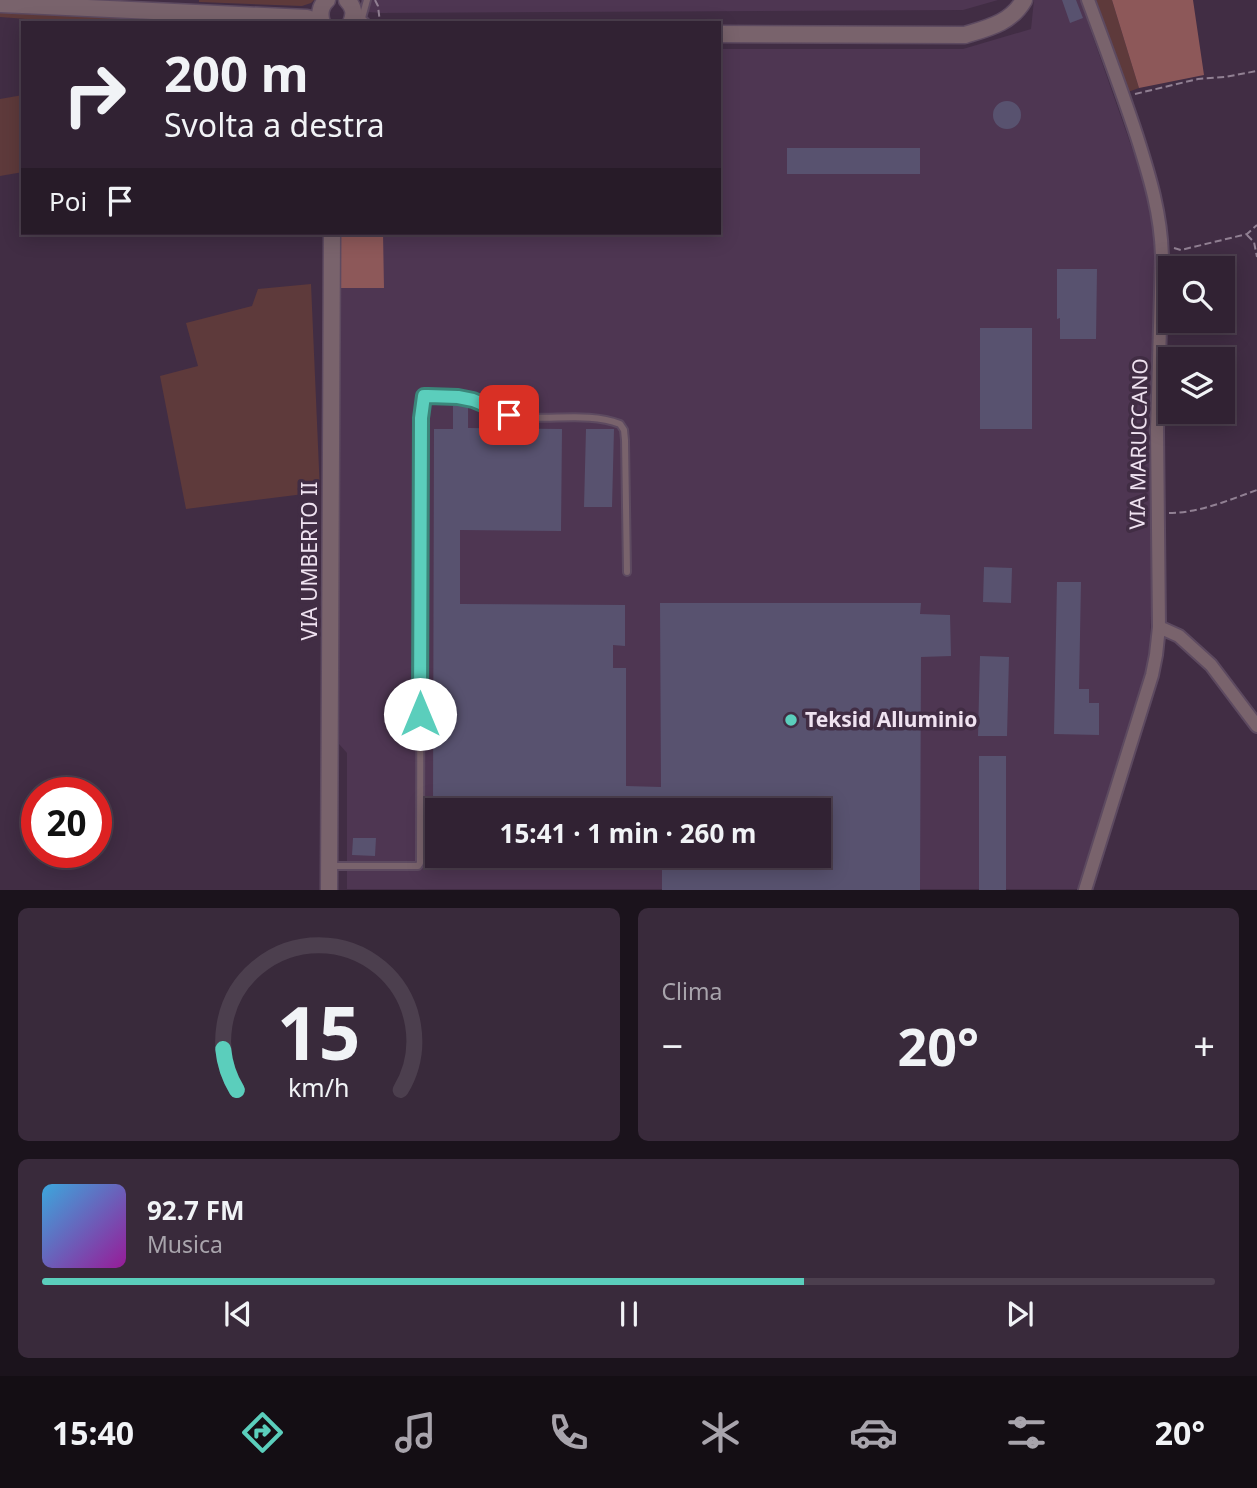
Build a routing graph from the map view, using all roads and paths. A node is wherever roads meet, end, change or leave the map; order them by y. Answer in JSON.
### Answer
{"nodes":[{"id":1,"x":80,"y":0,"type":"edge"},
{"id":2,"x":375,"y":0,"type":"edge"},
{"id":3,"x":1024,"y":0,"type":"edge"},
{"id":4,"x":1088,"y":0,"type":"edge"},
{"id":5,"x":0,"y":4,"type":"edge"},
{"id":6,"x":323,"y":13,"type":"edge"},
{"id":7,"x":380,"y":21,"type":"edge"},
{"id":8,"x":721,"y":34,"type":"edge"},
{"id":9,"x":1257,"y":71,"type":"edge"},
{"id":10,"x":1124,"y":98,"type":"junction"},
{"id":11,"x":1257,"y":225,"type":"edge"},
{"id":12,"x":1247,"y":234,"type":"junction"},
{"id":13,"x":332,"y":235,"type":"edge"},
{"id":14,"x":1162,"y":235,"type":"junction"},
{"id":15,"x":1257,"y":257,"type":"edge"},
{"id":16,"x":1257,"y":490,"type":"edge"},
{"id":17,"x":1157,"y":513,"type":"junction"},
{"id":18,"x":627,"y":572,"type":"dead end"},
{"id":19,"x":1158,"y":627,"type":"junction"},
{"id":20,"x":1257,"y":726,"type":"edge"},
{"id":21,"x":329,"y":866,"type":"junction"},
{"id":22,"x":329,"y":890,"type":"edge"},
{"id":23,"x":1085,"y":890,"type":"edge"}],
"edges":[{"from":1,"to":6,"type":"street"},
{"from":2,"to":7,"type":"path"},
{"from":3,"to":8,"type":"street"},
{"from":4,"to":10,"type":"street","name":"VIA MARUCCANO"},
{"from":5,"to":6,"type":"street"},
{"from":9,"to":10,"type":"path"},
{"from":10,"to":14,"type":"street","name":"VIA MARUCCANO"},
{"from":11,"to":12,"type":"path"},
{"from":12,"to":14,"type":"path"},
{"from":12,"to":15,"type":"path"},
{"from":13,"to":21,"type":"street","name":"VIA UMBERTO II"},
{"from":14,"to":17,"type":"street","name":"VIA MARUCCANO"},
{"from":16,"to":17,"type":"path"},
{"from":17,"to":19,"type":"street","name":"VIA MARUCCANO"},
{"from":18,"to":21,"type":"lane"},
{"from":19,"to":20,"type":"street"},
{"from":19,"to":23,"type":"street","name":"VIA MARUCCANO"},
{"from":21,"to":22,"type":"street","name":"VIA UMBERTO II"}]}
